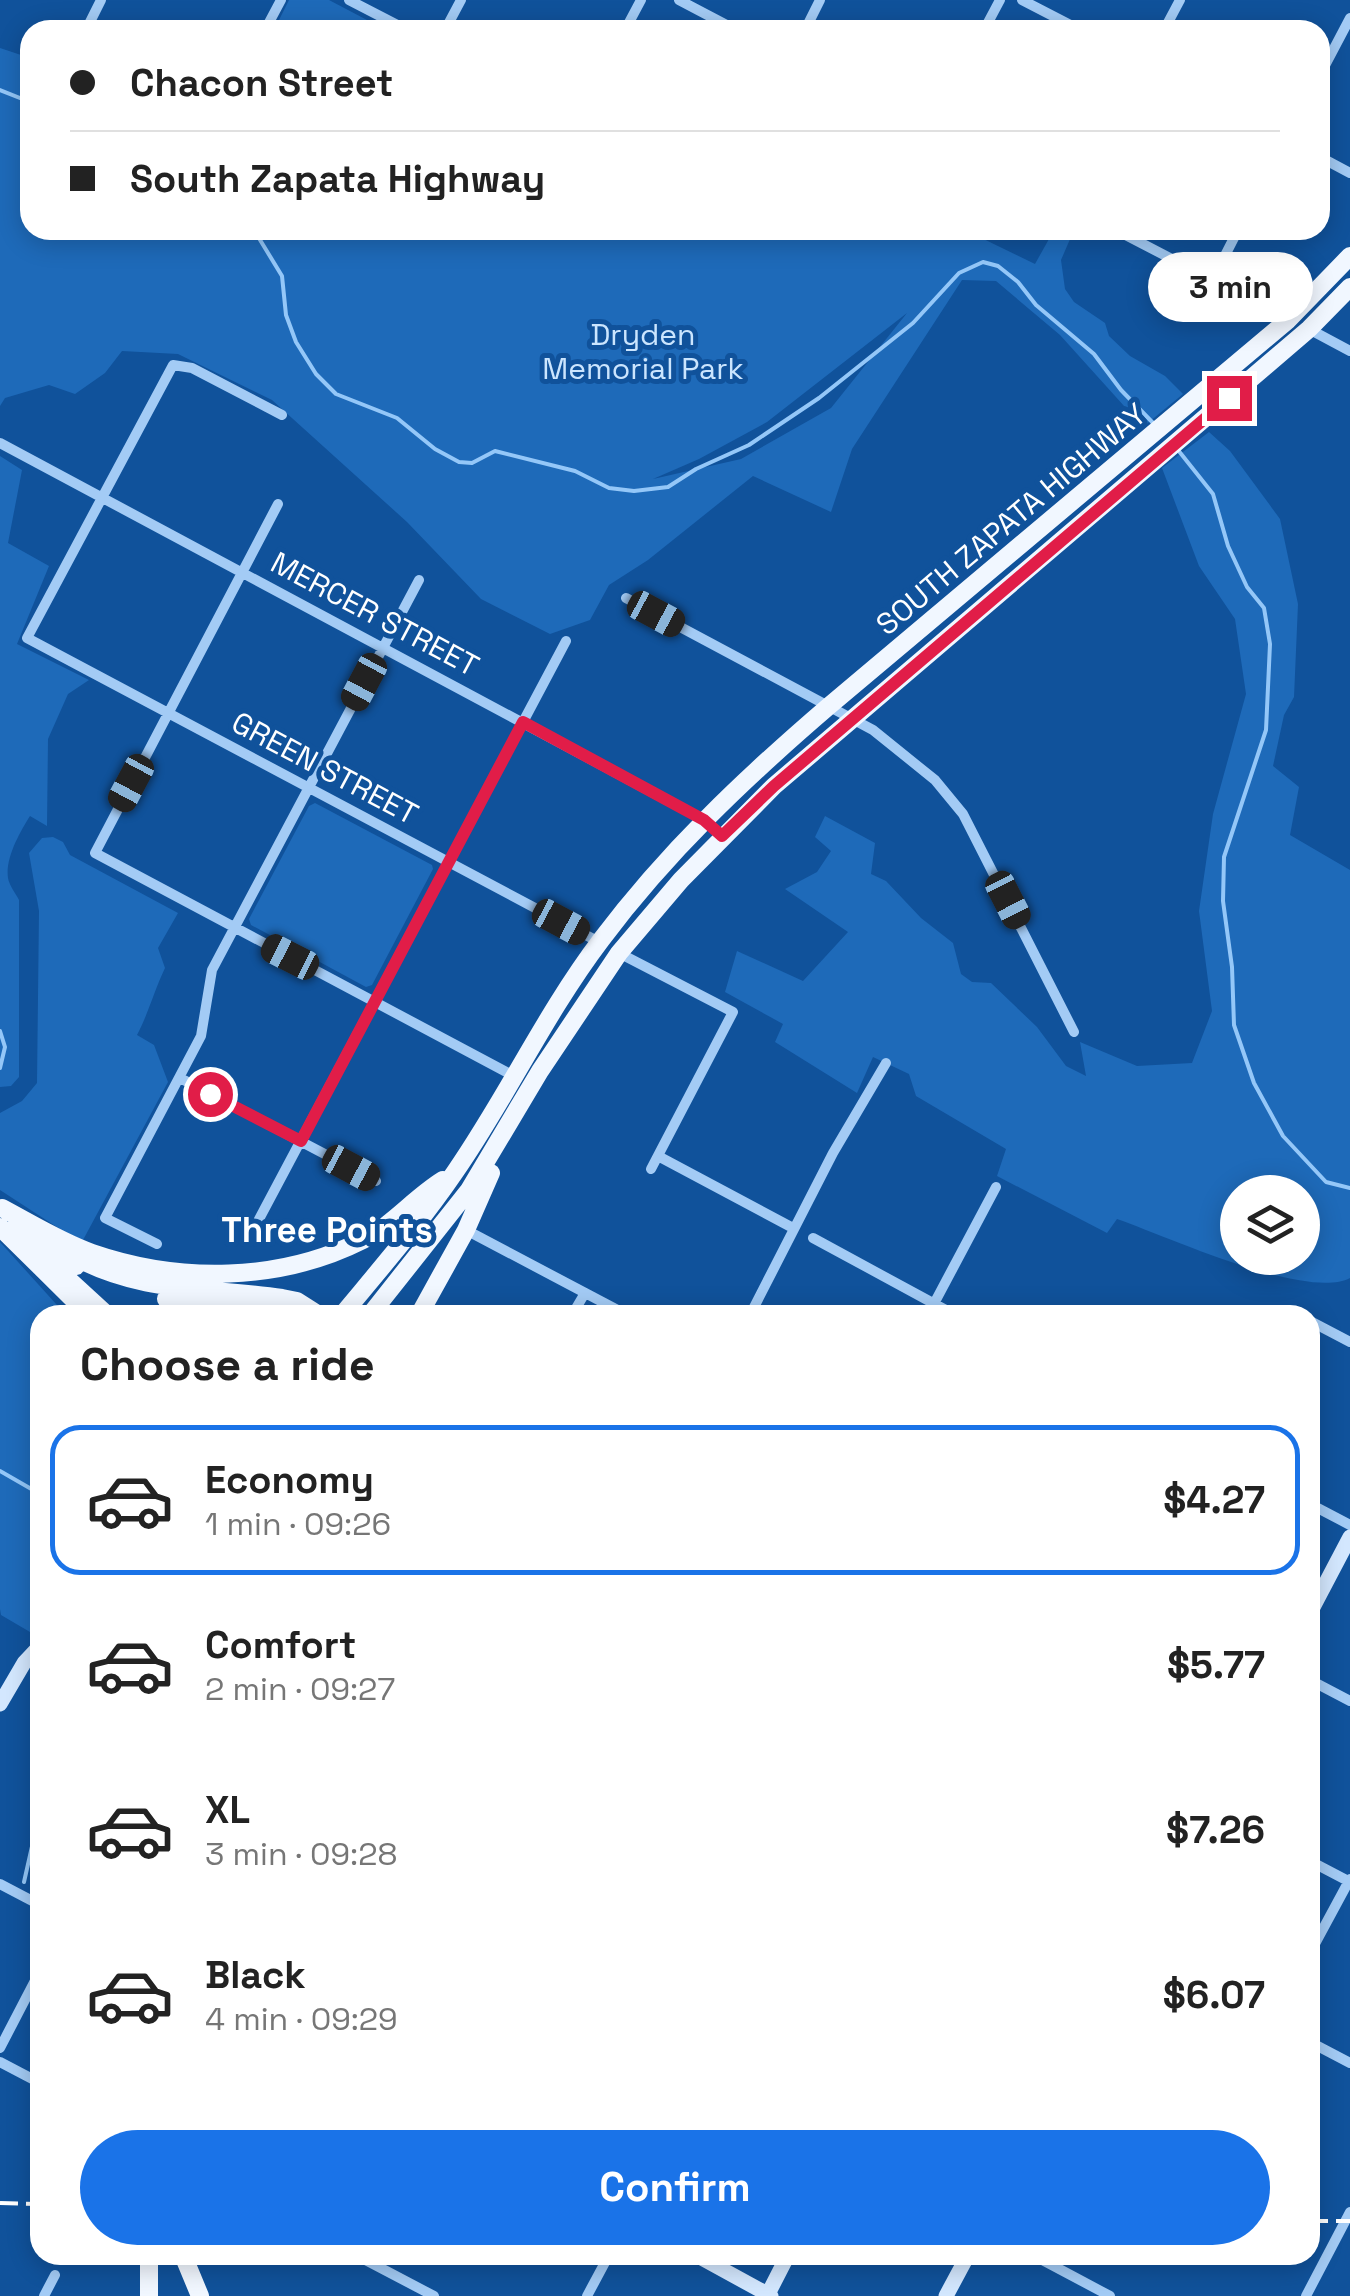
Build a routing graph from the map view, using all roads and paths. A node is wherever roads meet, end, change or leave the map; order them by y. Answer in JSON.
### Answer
{"nodes":[{"id":1,"x":348,"y":0,"type":"edge"},
{"id":2,"x":680,"y":0,"type":"edge"},
{"id":3,"x":1022,"y":0,"type":"edge"},
{"id":4,"x":1350,"y":18,"type":"edge"},
{"id":5,"x":387,"y":20,"type":"edge"},
{"id":6,"x":717,"y":20,"type":"edge"},
{"id":7,"x":1061,"y":20,"type":"edge"},
{"id":8,"x":1330,"y":55,"type":"edge"},
{"id":9,"x":1135,"y":240,"type":"edge"},
{"id":10,"x":1233,"y":240,"type":"edge"},
{"id":11,"x":1350,"y":256,"type":"edge"},
{"id":12,"x":1212,"y":280,"type":"junction"},
{"id":13,"x":1350,"y":287,"type":"edge"},
{"id":14,"x":1288,"y":320,"type":"junction"},
{"id":15,"x":1309,"y":329,"type":"junction"},
{"id":16,"x":1350,"y":351,"type":"edge"},
{"id":17,"x":282,"y":414,"type":"dead end"},
{"id":18,"x":0,"y":443,"type":"edge"},
{"id":19,"x":102,"y":498,"type":"junction"},
{"id":20,"x":278,"y":504,"type":"dead end"},
{"id":21,"x":242,"y":572,"type":"junction"},
{"id":22,"x":419,"y":580,"type":"dead end"},
{"id":23,"x":626,"y":598,"type":"dead end"},
{"id":24,"x":566,"y":641,"type":"dead end"},
{"id":25,"x":383,"y":647,"type":"junction"},
{"id":26,"x":829,"y":706,"type":"junction"},
{"id":27,"x":168,"y":713,"type":"junction"},
{"id":28,"x":853,"y":719,"type":"junction"},
{"id":29,"x":523,"y":722,"type":"junction"},
{"id":30,"x":308,"y":787,"type":"junction"},
{"id":31,"x":704,"y":820,"type":"junction"},
{"id":32,"x":722,"y":836,"type":"junction"},
{"id":33,"x":448,"y":862,"type":"junction"},
{"id":34,"x":233,"y":928,"type":"junction"},
{"id":35,"x":599,"y":942,"type":"junction"},
{"id":36,"x":619,"y":953,"type":"junction"},
{"id":37,"x":375,"y":1002,"type":"junction"},
{"id":38,"x":1074,"y":1032,"type":"dead end"},
{"id":39,"x":886,"y":1063,"type":"dead end"},
{"id":40,"x":512,"y":1075,"type":"junction"},
{"id":41,"x":180,"y":1078,"type":"junction"},
{"id":42,"x":518,"y":1110,"type":"junction"},
{"id":43,"x":301,"y":1141,"type":"junction"},
{"id":44,"x":658,"y":1156,"type":"junction"},
{"id":45,"x":651,"y":1169,"type":"dead end"},
{"id":46,"x":456,"y":1171,"type":"junction"},
{"id":47,"x":376,"y":1181,"type":"dead end"},
{"id":48,"x":996,"y":1187,"type":"dead end"},
{"id":49,"x":0,"y":1217,"type":"edge"},
{"id":50,"x":793,"y":1228,"type":"junction"},
{"id":51,"x":466,"y":1230,"type":"junction"},
{"id":52,"x":813,"y":1238,"type":"dead end"},
{"id":53,"x":248,"y":1240,"type":"dead end"},
{"id":54,"x":156,"y":1244,"type":"dead end"},
{"id":55,"x":584,"y":1292,"type":"junction"},
{"id":56,"x":80,"y":1305,"type":"edge"},
{"id":57,"x":97,"y":1305,"type":"edge"},
{"id":58,"x":224,"y":1305,"type":"edge"},
{"id":59,"x":301,"y":1305,"type":"edge"},
{"id":60,"x":350,"y":1305,"type":"edge"},
{"id":61,"x":378,"y":1305,"type":"edge"},
{"id":62,"x":425,"y":1305,"type":"edge"},
{"id":63,"x":577,"y":1305,"type":"edge"},
{"id":64,"x":608,"y":1305,"type":"edge"},
{"id":65,"x":755,"y":1305,"type":"edge"},
{"id":66,"x":923,"y":1305,"type":"edge"},
{"id":67,"x":932,"y":1305,"type":"edge"},
{"id":68,"x":1320,"y":1326,"type":"edge"},
{"id":69,"x":1350,"y":1342,"type":"edge"},
{"id":70,"x":1320,"y":1509,"type":"edge"},
{"id":71,"x":1350,"y":1525,"type":"edge"},
{"id":72,"x":1350,"y":1537,"type":"edge"},
{"id":73,"x":1320,"y":1593,"type":"edge"},
{"id":74,"x":30,"y":1657,"type":"edge"},
{"id":75,"x":1320,"y":1685,"type":"edge"},
{"id":76,"x":1350,"y":1701,"type":"edge"},
{"id":77,"x":0,"y":1704,"type":"edge"},
{"id":78,"x":1320,"y":1866,"type":"edge"},
{"id":79,"x":1350,"y":1881,"type":"edge"},
{"id":80,"x":0,"y":1884,"type":"edge"},
{"id":81,"x":30,"y":1900,"type":"edge"},
{"id":82,"x":1320,"y":1935,"type":"edge"},
{"id":83,"x":30,"y":1990,"type":"edge"},
{"id":84,"x":1320,"y":2047,"type":"edge"},
{"id":85,"x":0,"y":2048,"type":"edge"},
{"id":86,"x":0,"y":2062,"type":"edge"},
{"id":87,"x":1350,"y":2063,"type":"edge"},
{"id":88,"x":30,"y":2078,"type":"edge"},
{"id":89,"x":1350,"y":2212,"type":"edge"},
{"id":90,"x":1337,"y":2237,"type":"junction"},
{"id":91,"x":1350,"y":2244,"type":"edge"},
{"id":92,"x":149,"y":2265,"type":"edge"},
{"id":93,"x":186,"y":2265,"type":"edge"},
{"id":94,"x":375,"y":2265,"type":"edge"},
{"id":95,"x":603,"y":2265,"type":"edge"},
{"id":96,"x":714,"y":2265,"type":"edge"},
{"id":97,"x":783,"y":2265,"type":"edge"},
{"id":98,"x":963,"y":2265,"type":"edge"},
{"id":99,"x":1052,"y":2265,"type":"edge"},
{"id":100,"x":55,"y":2275,"type":"dead end"},
{"id":101,"x":411,"y":2284,"type":"junction"},
{"id":102,"x":769,"y":2295,"type":"edge"},
{"id":103,"x":44,"y":2296,"type":"edge"},
{"id":104,"x":149,"y":2296,"type":"edge"},
{"id":105,"x":200,"y":2296,"type":"edge"},
{"id":106,"x":405,"y":2296,"type":"edge"},
{"id":107,"x":434,"y":2296,"type":"edge"},
{"id":108,"x":587,"y":2296,"type":"edge"},
{"id":109,"x":946,"y":2296,"type":"edge"},
{"id":110,"x":1110,"y":2296,"type":"edge"},
{"id":111,"x":1306,"y":2296,"type":"edge"}],
"edges":[{"from":1,"to":5,"type":"street"},
{"from":2,"to":6,"type":"street"},
{"from":3,"to":7,"type":"street"},
{"from":4,"to":8,"type":"street"},
{"from":9,"to":12,"type":"street"},
{"from":10,"to":12,"type":"street"},
{"from":11,"to":14,"type":"main road","name":"SOUTH ZAPATA HIGHWAY"},
{"from":12,"to":14,"type":"street"},
{"from":13,"to":15,"type":"main road","name":"SOUTH ZAPATA HIGHWAY"},
{"from":14,"to":15,"type":"street"},
{"from":14,"to":26,"type":"main road","name":"SOUTH ZAPATA HIGHWAY"},
{"from":15,"to":16,"type":"street"},
{"from":15,"to":28,"type":"main road","name":"SOUTH ZAPATA HIGHWAY"},
{"from":17,"to":19,"type":"street"},
{"from":18,"to":19,"type":"street","name":"MERCER STREET"},
{"from":19,"to":21,"type":"street","name":"MERCER STREET"},
{"from":19,"to":27,"type":"street","name":"GREEN STREET"},
{"from":20,"to":21,"type":"street"},
{"from":21,"to":25,"type":"street","name":"MERCER STREET"},
{"from":21,"to":27,"type":"street"},
{"from":22,"to":25,"type":"street"},
{"from":23,"to":26,"type":"street"},
{"from":24,"to":29,"type":"street"},
{"from":25,"to":29,"type":"street","name":"MERCER STREET"},
{"from":25,"to":30,"type":"street"},
{"from":26,"to":28,"type":"street"},
{"from":26,"to":31,"type":"main road","name":"SOUTH ZAPATA HIGHWAY"},
{"from":27,"to":30,"type":"street","name":"GREEN STREET"},
{"from":27,"to":34,"type":"street"},
{"from":28,"to":32,"type":"main road","name":"SOUTH ZAPATA HIGHWAY"},
{"from":28,"to":38,"type":"street"},
{"from":29,"to":31,"type":"street","name":"MERCER STREET"},
{"from":29,"to":33,"type":"street"},
{"from":30,"to":33,"type":"street","name":"GREEN STREET"},
{"from":30,"to":34,"type":"street"},
{"from":31,"to":32,"type":"street","name":"MERCER STREET"},
{"from":31,"to":35,"type":"main road","name":"SOUTH ZAPATA HIGHWAY"},
{"from":32,"to":36,"type":"main road","name":"SOUTH ZAPATA HIGHWAY"},
{"from":33,"to":35,"type":"street","name":"GREEN STREET"},
{"from":33,"to":37,"type":"street"},
{"from":34,"to":37,"type":"street"},
{"from":34,"to":41,"type":"street"},
{"from":35,"to":40,"type":"main road","name":"SOUTH ZAPATA HIGHWAY"},
{"from":36,"to":42,"type":"main road","name":"SOUTH ZAPATA HIGHWAY"},
{"from":36,"to":44,"type":"street"},
{"from":37,"to":40,"type":"street"},
{"from":37,"to":43,"type":"street"},
{"from":39,"to":50,"type":"street"},
{"from":40,"to":46,"type":"main road","name":"SOUTH ZAPATA HIGHWAY"},
{"from":41,"to":43,"type":"street"},
{"from":41,"to":54,"type":"street"},
{"from":42,"to":51,"type":"main road"},
{"from":42,"to":61,"type":"main road"},
{"from":43,"to":47,"type":"street"},
{"from":43,"to":53,"type":"street"},
{"from":44,"to":45,"type":"street"},
{"from":44,"to":50,"type":"street"},
{"from":46,"to":49,"type":"main road"},
{"from":46,"to":60,"type":"main road","name":"SOUTH ZAPATA HIGHWAY"},
{"from":48,"to":67,"type":"street"},
{"from":49,"to":56,"type":"main road"},
{"from":49,"to":57,"type":"main road"},
{"from":49,"to":58,"type":"main road"},
{"from":49,"to":59,"type":"main road"},
{"from":50,"to":65,"type":"street"},
{"from":51,"to":55,"type":"street"},
{"from":51,"to":62,"type":"main road"},
{"from":52,"to":66,"type":"street"},
{"from":55,"to":63,"type":"street"},
{"from":55,"to":64,"type":"street"},
{"from":68,"to":69,"type":"street"},
{"from":70,"to":71,"type":"street"},
{"from":72,"to":73,"type":"street"},
{"from":74,"to":77,"type":"street"},
{"from":75,"to":76,"type":"street"},
{"from":78,"to":79,"type":"street"},
{"from":79,"to":82,"type":"street"},
{"from":80,"to":81,"type":"street"},
{"from":83,"to":85,"type":"street"},
{"from":84,"to":87,"type":"street"},
{"from":86,"to":88,"type":"street"},
{"from":89,"to":90,"type":"street"},
{"from":90,"to":91,"type":"street"},
{"from":90,"to":111,"type":"street"},
{"from":92,"to":104,"type":"main road"},
{"from":93,"to":105,"type":"main road"},
{"from":94,"to":101,"type":"street"},
{"from":95,"to":108,"type":"street"},
{"from":96,"to":102,"type":"street"},
{"from":97,"to":102,"type":"street"},
{"from":98,"to":109,"type":"street"},
{"from":99,"to":110,"type":"street"},
{"from":100,"to":103,"type":"street"},
{"from":101,"to":106,"type":"street"},
{"from":101,"to":107,"type":"street"}]}
